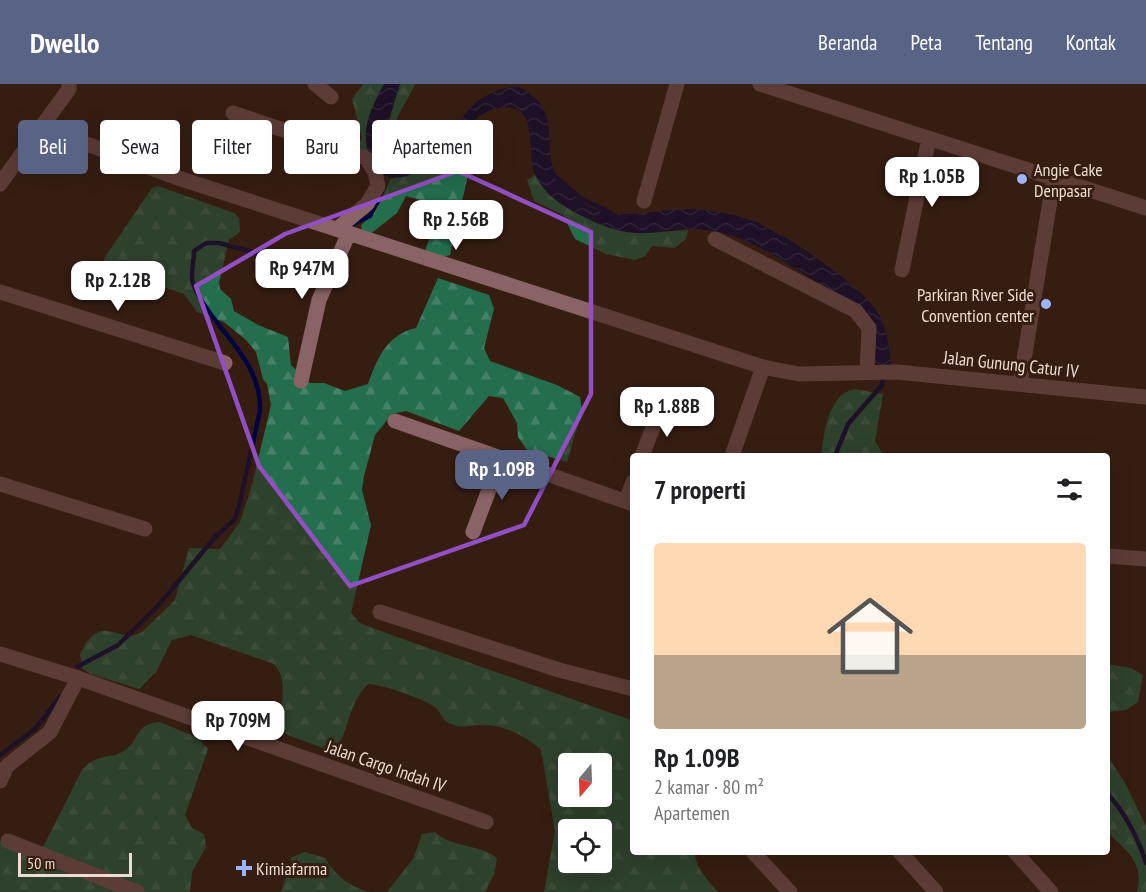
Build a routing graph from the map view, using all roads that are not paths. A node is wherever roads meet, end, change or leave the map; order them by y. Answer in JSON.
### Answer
{"nodes":[{"id":1,"x":69,"y":84,"type":"edge"},
{"id":2,"x":315,"y":84,"type":"edge"},
{"id":3,"x":677,"y":84,"type":"edge"},
{"id":4,"x":760,"y":84,"type":"edge"},
{"id":5,"x":331,"y":96,"type":"dead end"},
{"id":6,"x":233,"y":113,"type":"dead end"},
{"id":7,"x":46,"y":120,"type":"edge"},
{"id":8,"x":929,"y":138,"type":"junction"},
{"id":9,"x":88,"y":145,"type":"edge"},
{"id":10,"x":18,"y":159,"type":"edge"},
{"id":11,"x":1054,"y":177,"type":"junction"},
{"id":12,"x":0,"y":184,"type":"edge"},
{"id":13,"x":644,"y":201,"type":"dead end"},
{"id":14,"x":1146,"y":208,"type":"edge"},
{"id":15,"x":343,"y":231,"type":"junction"},
{"id":16,"x":716,"y":238,"type":"dead end"},
{"id":17,"x":902,"y":270,"type":"dead end"},
{"id":18,"x":0,"y":292,"type":"edge"},
{"id":19,"x":225,"y":363,"type":"dead end"},
{"id":20,"x":762,"y":367,"type":"junction"},
{"id":21,"x":869,"y":372,"type":"junction"},
{"id":22,"x":300,"y":381,"type":"dead end"},
{"id":23,"x":1020,"y":384,"type":"junction"},
{"id":24,"x":1146,"y":397,"type":"edge"},
{"id":25,"x":660,"y":409,"type":"dead end"},
{"id":26,"x":395,"y":421,"type":"dead end"},
{"id":27,"x":643,"y":453,"type":"edge"},
{"id":28,"x":733,"y":453,"type":"edge"},
{"id":29,"x":501,"y":458,"type":"junction"},
{"id":30,"x":0,"y":484,"type":"edge"},
{"id":31,"x":629,"y":503,"type":"edge"},
{"id":32,"x":145,"y":529,"type":"dead end"},
{"id":33,"x":473,"y":532,"type":"dead end"},
{"id":34,"x":1110,"y":556,"type":"edge"},
{"id":35,"x":1146,"y":559,"type":"edge"},
{"id":36,"x":380,"y":612,"type":"dead end"},
{"id":37,"x":0,"y":654,"type":"edge"},
{"id":38,"x":78,"y":678,"type":"junction"},
{"id":39,"x":630,"y":688,"type":"edge"},
{"id":40,"x":0,"y":781,"type":"edge"},
{"id":41,"x":486,"y":822,"type":"dead end"},
{"id":42,"x":8,"y":841,"type":"dead end"},
{"id":43,"x":756,"y":855,"type":"edge"},
{"id":44,"x":903,"y":855,"type":"edge"},
{"id":45,"x":1018,"y":855,"type":"edge"},
{"id":46,"x":137,"y":892,"type":"edge"},
{"id":47,"x":790,"y":892,"type":"edge"},
{"id":48,"x":936,"y":892,"type":"edge"},
{"id":49,"x":1051,"y":892,"type":"edge"}],
"edges":[{"from":1,"to":7,"type":"street"},
{"from":2,"to":5,"type":"street"},
{"from":3,"to":13,"type":"street"},
{"from":4,"to":8,"type":"street"},
{"from":6,"to":15,"type":"street"},
{"from":8,"to":11,"type":"street"},
{"from":8,"to":17,"type":"street"},
{"from":9,"to":15,"type":"street","name":"Jalan Gunung Catur IV"},
{"from":10,"to":12,"type":"street"},
{"from":11,"to":14,"type":"street"},
{"from":11,"to":23,"type":"street"},
{"from":15,"to":20,"type":"street","name":"Jalan Gunung Catur IV"},
{"from":15,"to":22,"type":"street"},
{"from":16,"to":21,"type":"street"},
{"from":18,"to":19,"type":"street"},
{"from":20,"to":21,"type":"street","name":"Jalan Gunung Catur IV"},
{"from":20,"to":28,"type":"street"},
{"from":21,"to":23,"type":"street","name":"Jalan Gunung Catur IV"},
{"from":23,"to":24,"type":"street","name":"Jalan Gunung Catur IV"},
{"from":25,"to":27,"type":"street"},
{"from":26,"to":29,"type":"street"},
{"from":29,"to":31,"type":"street"},
{"from":29,"to":33,"type":"street"},
{"from":30,"to":32,"type":"street"},
{"from":34,"to":35,"type":"street"},
{"from":36,"to":39,"type":"street"},
{"from":37,"to":38,"type":"street","name":"Jalan Cargo Indah IV"},
{"from":38,"to":40,"type":"street"},
{"from":38,"to":41,"type":"street","name":"Jalan Cargo Indah IV"},
{"from":42,"to":46,"type":"street"},
{"from":43,"to":47,"type":"street"},
{"from":44,"to":48,"type":"street"},
{"from":45,"to":49,"type":"street"}]}
